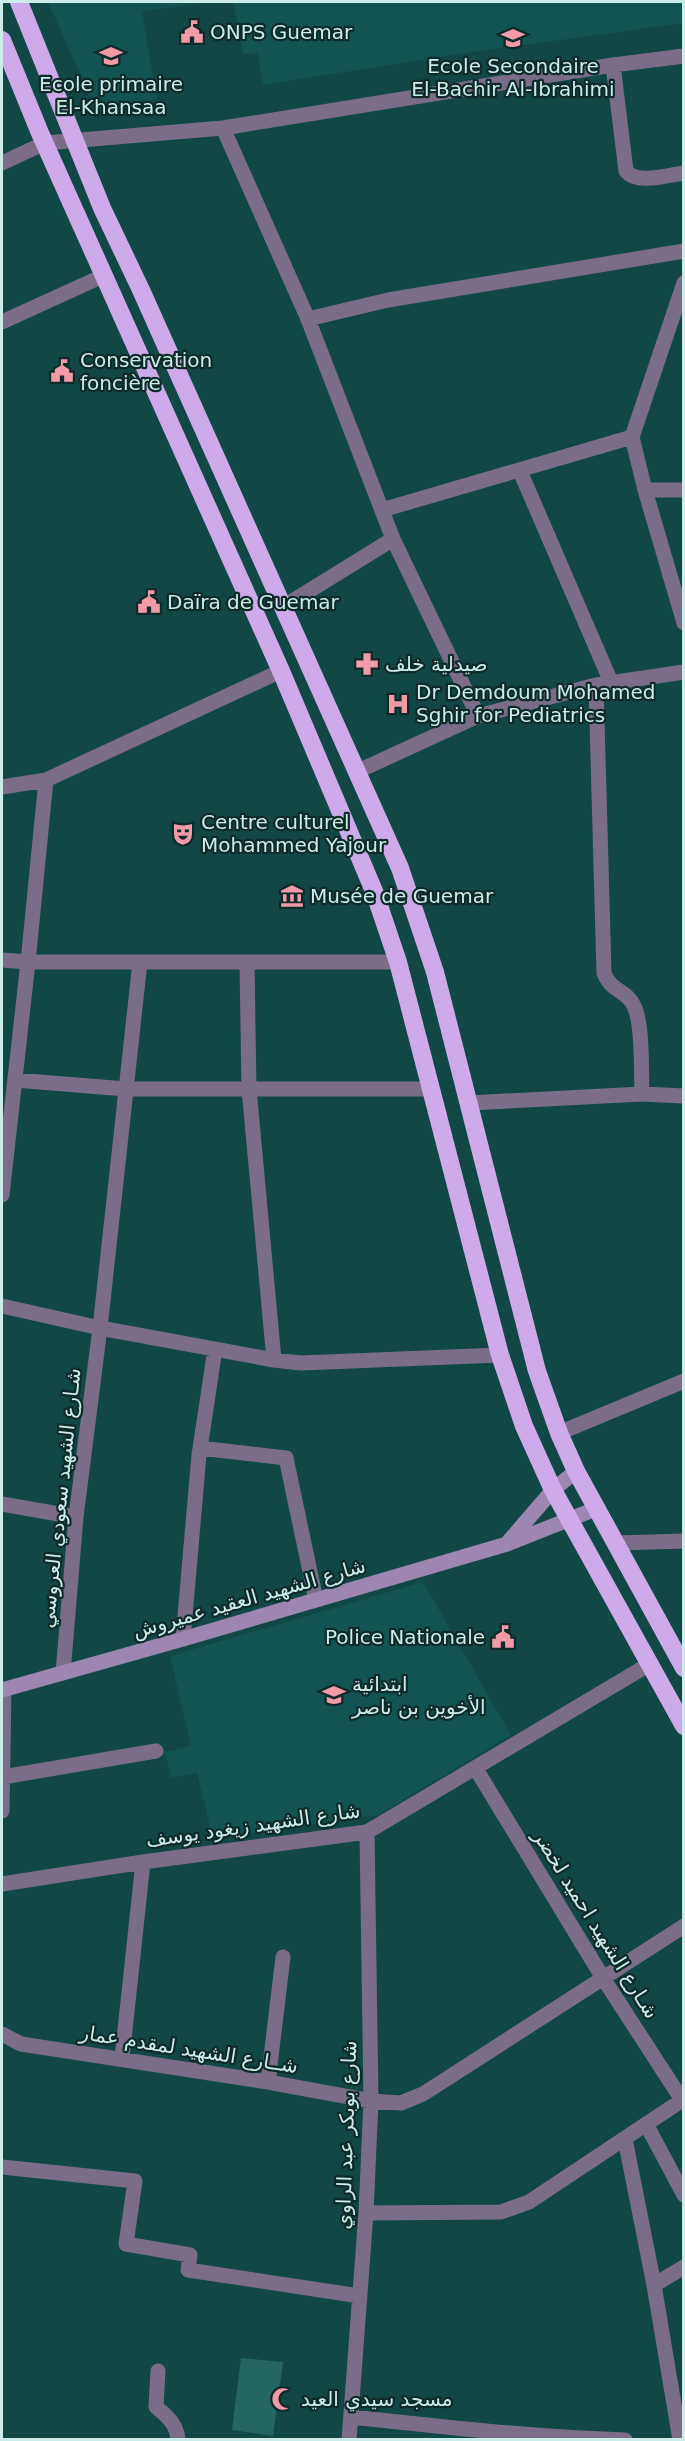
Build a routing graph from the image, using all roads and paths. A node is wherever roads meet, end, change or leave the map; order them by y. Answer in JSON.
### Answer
{"nodes":[{"id":1,"x":19,"y":2,"type":"edge"},
{"id":2,"x":2,"y":40,"type":"edge"},
{"id":3,"x":684,"y":56,"type":"edge"},
{"id":4,"x":613,"y":65,"type":"junction"},
{"id":5,"x":223,"y":128,"type":"junction"},
{"id":6,"x":73,"y":139,"type":"junction"},
{"id":7,"x":45,"y":143,"type":"junction"},
{"id":8,"x":2,"y":163,"type":"edge"},
{"id":9,"x":684,"y":173,"type":"edge"},
{"id":10,"x":684,"y":251,"type":"edge"},
{"id":11,"x":105,"y":275,"type":"junction"},
{"id":12,"x":684,"y":283,"type":"edge"},
{"id":13,"x":679,"y":310,"type":"edge"},
{"id":14,"x":308,"y":319,"type":"junction"},
{"id":15,"x":2,"y":322,"type":"edge"},
{"id":16,"x":632,"y":437,"type":"junction"},
{"id":17,"x":520,"y":471,"type":"junction"},
{"id":18,"x":645,"y":490,"type":"junction"},
{"id":19,"x":684,"y":490,"type":"edge"},
{"id":20,"x":382,"y":510,"type":"junction"},
{"id":21,"x":393,"y":539,"type":"junction"},
{"id":22,"x":263,"y":561,"type":"junction"},
{"id":23,"x":236,"y":570,"type":"junction"},
{"id":24,"x":283,"y":607,"type":"junction"},
{"id":25,"x":684,"y":623,"type":"edge"},
{"id":26,"x":281,"y":671,"type":"junction"},
{"id":27,"x":684,"y":672,"type":"edge"},
{"id":28,"x":603,"y":683,"type":"junction"},
{"id":29,"x":478,"y":716,"type":"junction"},
{"id":30,"x":356,"y":772,"type":"junction"},
{"id":31,"x":46,"y":780,"type":"junction"},
{"id":32,"x":2,"y":787,"type":"edge"},
{"id":33,"x":2,"y":960,"type":"edge"},
{"id":34,"x":28,"y":962,"type":"junction"},
{"id":35,"x":140,"y":962,"type":"junction"},
{"id":36,"x":247,"y":962,"type":"junction"},
{"id":37,"x":398,"y":962,"type":"junction"},
{"id":38,"x":15,"y":1080,"type":"junction"},
{"id":39,"x":126,"y":1089,"type":"junction"},
{"id":40,"x":249,"y":1089,"type":"junction"},
{"id":41,"x":431,"y":1089,"type":"junction"},
{"id":42,"x":642,"y":1094,"type":"junction"},
{"id":43,"x":684,"y":1096,"type":"edge"},
{"id":44,"x":469,"y":1103,"type":"junction"},
{"id":45,"x":2,"y":1195,"type":"edge"},
{"id":46,"x":2,"y":1306,"type":"edge"},
{"id":47,"x":100,"y":1328,"type":"junction"},
{"id":48,"x":215,"y":1349,"type":"junction"},
{"id":49,"x":500,"y":1355,"type":"junction"},
{"id":50,"x":274,"y":1360,"type":"junction"},
{"id":51,"x":684,"y":1381,"type":"edge"},
{"id":52,"x":559,"y":1433,"type":"junction"},
{"id":53,"x":200,"y":1448,"type":"junction"},
{"id":54,"x":576,"y":1471,"type":"junction"},
{"id":55,"x":553,"y":1490,"type":"junction"},
{"id":56,"x":2,"y":1504,"type":"edge"},
{"id":57,"x":598,"y":1508,"type":"junction"},
{"id":58,"x":76,"y":1517,"type":"junction"},
{"id":59,"x":569,"y":1518,"type":"junction"},
{"id":60,"x":684,"y":1541,"type":"edge"},
{"id":61,"x":616,"y":1543,"type":"junction"},
{"id":62,"x":507,"y":1544,"type":"junction"},
{"id":63,"x":316,"y":1600,"type":"junction"},
{"id":64,"x":183,"y":1639,"type":"junction"},
{"id":65,"x":648,"y":1665,"type":"junction"},
{"id":66,"x":684,"y":1668,"type":"edge"},
{"id":67,"x":63,"y":1673,"type":"junction"},
{"id":68,"x":3,"y":1689,"type":"edge"},
{"id":69,"x":684,"y":1726,"type":"edge"},
{"id":70,"x":156,"y":1751,"type":"dead end"},
{"id":71,"x":476,"y":1769,"type":"junction"},
{"id":72,"x":3,"y":1777,"type":"edge"},
{"id":73,"x":2,"y":1811,"type":"edge"},
{"id":74,"x":368,"y":1832,"type":"junction"},
{"id":75,"x":143,"y":1862,"type":"junction"},
{"id":76,"x":2,"y":1884,"type":"edge"},
{"id":77,"x":684,"y":1926,"type":"edge"},
{"id":78,"x":283,"y":1957,"type":"dead end"},
{"id":79,"x":603,"y":1978,"type":"junction"},
{"id":80,"x":2,"y":2034,"type":"edge"},
{"id":81,"x":122,"y":2058,"type":"junction"},
{"id":82,"x":268,"y":2082,"type":"junction"},
{"id":83,"x":683,"y":2099,"type":"edge"},
{"id":84,"x":371,"y":2101,"type":"junction"},
{"id":85,"x":646,"y":2124,"type":"junction"},
{"id":86,"x":625,"y":2139,"type":"junction"},
{"id":87,"x":2,"y":2167,"type":"edge"},
{"id":88,"x":684,"y":2195,"type":"edge"},
{"id":89,"x":366,"y":2213,"type":"junction"},
{"id":90,"x":684,"y":2267,"type":"edge"},
{"id":91,"x":654,"y":2285,"type":"junction"},
{"id":92,"x":360,"y":2296,"type":"junction"},
{"id":93,"x":158,"y":2371,"type":"dead end"},
{"id":94,"x":352,"y":2417,"type":"junction"},
{"id":95,"x":461,"y":2434,"type":"edge"},
{"id":96,"x":178,"y":2439,"type":"edge"},
{"id":97,"x":349,"y":2439,"type":"edge"},
{"id":98,"x":625,"y":2439,"type":"edge"},
{"id":99,"x":680,"y":2439,"type":"edge"}],
"edges":[{"from":1,"to":6,"type":"highway"},
{"from":2,"to":7,"type":"highway"},
{"from":3,"to":4,"type":"street"},
{"from":4,"to":5,"type":"street"},
{"from":4,"to":9,"type":"street"},
{"from":5,"to":6,"type":"street"},
{"from":5,"to":14,"type":"street"},
{"from":6,"to":7,"type":"street"},
{"from":6,"to":22,"type":"highway"},
{"from":7,"to":8,"type":"street"},
{"from":7,"to":11,"type":"highway"},
{"from":10,"to":14,"type":"street"},
{"from":11,"to":15,"type":"street"},
{"from":11,"to":23,"type":"highway"},
{"from":12,"to":13,"type":"street"},
{"from":13,"to":16,"type":"street"},
{"from":14,"to":20,"type":"street"},
{"from":16,"to":17,"type":"street"},
{"from":16,"to":18,"type":"street"},
{"from":17,"to":20,"type":"street"},
{"from":17,"to":28,"type":"street"},
{"from":18,"to":19,"type":"street"},
{"from":18,"to":25,"type":"street"},
{"from":20,"to":21,"type":"street"},
{"from":21,"to":24,"type":"street"},
{"from":21,"to":29,"type":"street"},
{"from":22,"to":23,"type":"highway"},
{"from":22,"to":24,"type":"highway"},
{"from":23,"to":26,"type":"highway"},
{"from":24,"to":30,"type":"highway"},
{"from":26,"to":31,"type":"street"},
{"from":26,"to":37,"type":"highway"},
{"from":27,"to":28,"type":"street"},
{"from":28,"to":29,"type":"street"},
{"from":28,"to":42,"type":"street"},
{"from":29,"to":30,"type":"street"},
{"from":30,"to":44,"type":"highway"},
{"from":31,"to":32,"type":"street"},
{"from":31,"to":34,"type":"street"},
{"from":33,"to":34,"type":"street"},
{"from":34,"to":35,"type":"street"},
{"from":34,"to":38,"type":"street"},
{"from":35,"to":36,"type":"street"},
{"from":35,"to":39,"type":"street","name":"شـارع الشهيد سعودي العروسي"},
{"from":36,"to":37,"type":"street"},
{"from":36,"to":40,"type":"street"},
{"from":37,"to":41,"type":"highway"},
{"from":38,"to":39,"type":"street"},
{"from":38,"to":45,"type":"street"},
{"from":39,"to":40,"type":"street"},
{"from":39,"to":47,"type":"street","name":"شـارع الشهيد سعودي العروسي"},
{"from":40,"to":41,"type":"street"},
{"from":40,"to":50,"type":"street"},
{"from":41,"to":49,"type":"highway"},
{"from":42,"to":43,"type":"street"},
{"from":42,"to":44,"type":"street"},
{"from":44,"to":52,"type":"highway"},
{"from":46,"to":47,"type":"street"},
{"from":47,"to":48,"type":"street"},
{"from":47,"to":58,"type":"street","name":"شـارع الشهيد سعودي العروسي"},
{"from":48,"to":50,"type":"street"},
{"from":48,"to":53,"type":"street"},
{"from":49,"to":50,"type":"street"},
{"from":49,"to":55,"type":"highway"},
{"from":51,"to":52,"type":"street"},
{"from":52,"to":54,"type":"highway"},
{"from":53,"to":63,"type":"street"},
{"from":53,"to":64,"type":"street"},
{"from":54,"to":55,"type":"street"},
{"from":54,"to":57,"type":"highway"},
{"from":55,"to":59,"type":"highway"},
{"from":55,"to":62,"type":"street"},
{"from":56,"to":58,"type":"street"},
{"from":57,"to":59,"type":"street","name":"شارع الشهيد العقيد عميروش"},
{"from":57,"to":61,"type":"highway"},
{"from":58,"to":67,"type":"street","name":"شـارع الشهيد سعودي العروسي"},
{"from":59,"to":62,"type":"street","name":"شارع الشهيد العقيد عميروش"},
{"from":59,"to":65,"type":"highway"},
{"from":60,"to":61,"type":"street"},
{"from":61,"to":66,"type":"highway"},
{"from":62,"to":63,"type":"street","name":"شارع الشهيد العقيد عميروش"},
{"from":63,"to":64,"type":"street","name":"شارع الشهيد العقيد عميروش"},
{"from":64,"to":67,"type":"street","name":"شارع الشهيد العقيد عميروش"},
{"from":65,"to":69,"type":"highway"},
{"from":65,"to":71,"type":"street","name":"شارع الشهيد زيغود يوسف"},
{"from":67,"to":68,"type":"street","name":"شارع الشهيد العقيد عميروش"},
{"from":68,"to":72,"type":"street"},
{"from":70,"to":72,"type":"street"},
{"from":71,"to":74,"type":"street","name":"شارع الشهيد زيغود يوسف"},
{"from":71,"to":79,"type":"street","name":"شـارع الشهيد احميد لخضر"},
{"from":72,"to":73,"type":"street"},
{"from":74,"to":75,"type":"street","name":"شارع الشهيد زيغود يوسف"},
{"from":74,"to":84,"type":"street","name":"شارع بوبكر عبد الراوي"},
{"from":75,"to":76,"type":"street","name":"شارع الشهيد زيغود يوسف"},
{"from":75,"to":81,"type":"street"},
{"from":77,"to":79,"type":"street","name":"شــارع الشهيد لمقدم عمار"},
{"from":78,"to":82,"type":"street"},
{"from":79,"to":83,"type":"street","name":"شـارع الشهيد احميد لخضر"},
{"from":79,"to":84,"type":"street","name":"شــارع الشهيد لمقدم عمار"},
{"from":80,"to":81,"type":"street","name":"شــارع الشهيد لمقدم عمار"},
{"from":81,"to":82,"type":"street","name":"شــارع الشهيد لمقدم عمار"},
{"from":82,"to":84,"type":"street","name":"شــارع الشهيد لمقدم عمار"},
{"from":83,"to":85,"type":"street"},
{"from":84,"to":89,"type":"street","name":"شارع بوبكر عبد الراوي"},
{"from":85,"to":86,"type":"street"},
{"from":85,"to":88,"type":"street"},
{"from":86,"to":89,"type":"street"},
{"from":86,"to":91,"type":"street"},
{"from":87,"to":92,"type":"street"},
{"from":89,"to":92,"type":"street","name":"شارع بوبكر عبد الراوي"},
{"from":90,"to":91,"type":"street"},
{"from":91,"to":99,"type":"street"},
{"from":92,"to":94,"type":"street","name":"شارع بوبكر عبد الراوي"},
{"from":93,"to":96,"type":"street"},
{"from":94,"to":95,"type":"street"},
{"from":94,"to":97,"type":"street","name":"شارع بوبكر عبد الراوي"},
{"from":95,"to":98,"type":"street"}]}
